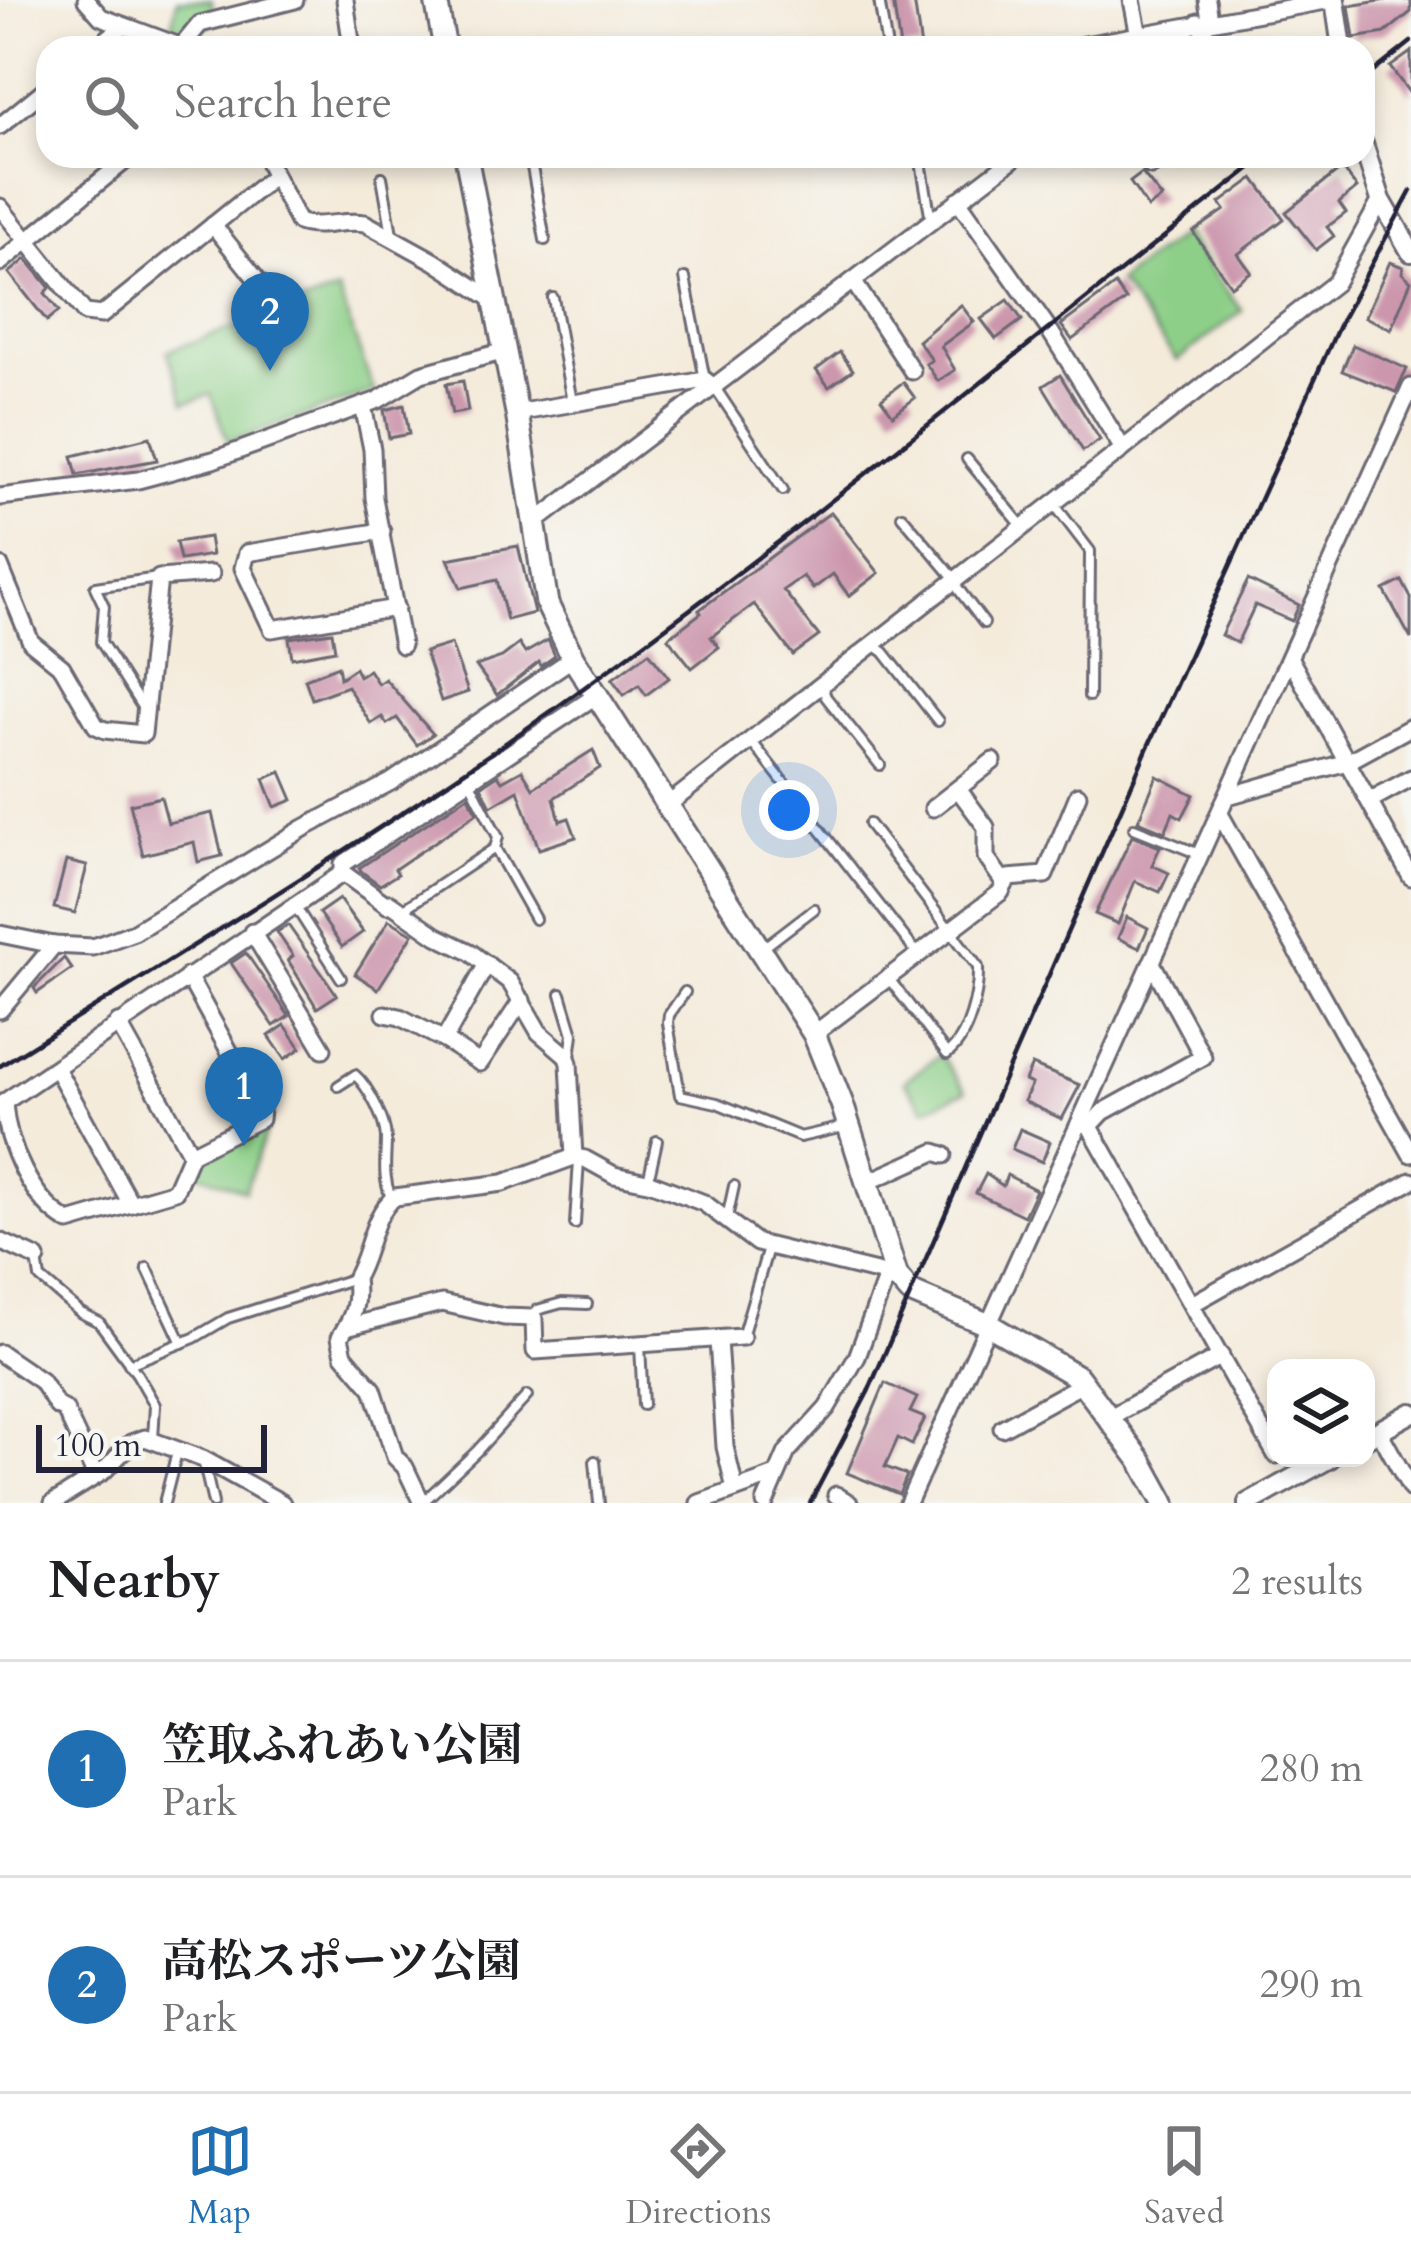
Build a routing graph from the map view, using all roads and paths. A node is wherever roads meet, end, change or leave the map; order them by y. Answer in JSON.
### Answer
{"nodes":[{"id":1,"x":86,"y":0,"type":"edge"},
{"id":2,"x":295,"y":0,"type":"edge"},
{"id":3,"x":345,"y":0,"type":"edge"},
{"id":4,"x":436,"y":0,"type":"edge"},
{"id":5,"x":880,"y":0,"type":"edge"},
{"id":6,"x":1132,"y":0,"type":"edge"},
{"id":7,"x":1207,"y":0,"type":"edge"},
{"id":8,"x":1339,"y":0,"type":"edge"},
{"id":9,"x":1204,"y":21,"type":"junction"},
{"id":10,"x":123,"y":26,"type":"junction"},
{"id":11,"x":111,"y":36,"type":"edge"},
{"id":12,"x":152,"y":36,"type":"edge"},
{"id":13,"x":191,"y":36,"type":"edge"},
{"id":14,"x":350,"y":36,"type":"edge"},
{"id":15,"x":443,"y":36,"type":"edge"},
{"id":16,"x":885,"y":36,"type":"edge"},
{"id":17,"x":1138,"y":36,"type":"joint"},
{"id":18,"x":1178,"y":36,"type":"edge"},
{"id":19,"x":1210,"y":36,"type":"edge"},
{"id":20,"x":1341,"y":36,"type":"edge"},
{"id":21,"x":36,"y":97,"type":"edge"},
{"id":22,"x":0,"y":126,"type":"edge"},
{"id":23,"x":116,"y":168,"type":"edge"},
{"id":24,"x":270,"y":168,"type":"edge"},
{"id":25,"x":468,"y":168,"type":"edge"},
{"id":26,"x":532,"y":168,"type":"edge"},
{"id":27,"x":922,"y":168,"type":"edge"},
{"id":28,"x":1001,"y":168,"type":"edge"},
{"id":29,"x":1371,"y":168,"type":"edge"},
{"id":30,"x":274,"y":176,"type":"junction"},
{"id":31,"x":382,"y":177,"type":"dead end"},
{"id":32,"x":958,"y":200,"type":"junction"},
{"id":33,"x":1382,"y":200,"type":"junction"},
{"id":34,"x":0,"y":207,"type":"edge"},
{"id":35,"x":932,"y":221,"type":"junction"},
{"id":36,"x":213,"y":225,"type":"junction"},
{"id":37,"x":391,"y":239,"type":"junction"},
{"id":38,"x":545,"y":240,"type":"dead end"},
{"id":39,"x":27,"y":242,"type":"junction"},
{"id":40,"x":1411,"y":252,"type":"edge"},
{"id":41,"x":0,"y":263,"type":"edge"},
{"id":42,"x":685,"y":278,"type":"dead end"},
{"id":43,"x":853,"y":281,"type":"junction"},
{"id":44,"x":553,"y":298,"type":"dead end"},
{"id":45,"x":495,"y":302,"type":"junction"},
{"id":46,"x":282,"y":310,"type":"dead end"},
{"id":47,"x":505,"y":351,"type":"junction"},
{"id":48,"x":913,"y":371,"type":"dead end"},
{"id":49,"x":710,"y":384,"type":"junction"},
{"id":50,"x":1411,"y":387,"type":"edge"},
{"id":51,"x":573,"y":404,"type":"junction"},
{"id":52,"x":363,"y":406,"type":"junction"},
{"id":53,"x":517,"y":413,"type":"junction"},
{"id":54,"x":1123,"y":448,"type":"junction"},
{"id":55,"x":967,"y":459,"type":"dead end"},
{"id":56,"x":783,"y":490,"type":"dead end"},
{"id":57,"x":0,"y":497,"type":"edge"},
{"id":58,"x":1053,"y":503,"type":"junction"},
{"id":59,"x":902,"y":516,"type":"dead end"},
{"id":60,"x":533,"y":524,"type":"junction"},
{"id":61,"x":1023,"y":527,"type":"junction"},
{"id":62,"x":382,"y":532,"type":"junction"},
{"id":63,"x":0,"y":566,"type":"edge"},
{"id":64,"x":211,"y":574,"type":"dead end"},
{"id":65,"x":159,"y":578,"type":"junction"},
{"id":66,"x":954,"y":581,"type":"junction"},
{"id":67,"x":396,"y":608,"type":"junction"},
{"id":68,"x":985,"y":622,"type":"dead end"},
{"id":69,"x":402,"y":644,"type":"dead end"},
{"id":70,"x":873,"y":645,"type":"junction"},
{"id":71,"x":573,"y":658,"type":"junction"},
{"id":72,"x":1290,"y":659,"type":"junction"},
{"id":73,"x":822,"y":685,"type":"junction"},
{"id":74,"x":598,"y":695,"type":"junction"},
{"id":75,"x":1090,"y":696,"type":"dead end"},
{"id":76,"x":145,"y":713,"type":"junction"},
{"id":77,"x":938,"y":721,"type":"dead end"},
{"id":78,"x":1411,"y":727,"type":"edge"},
{"id":79,"x":751,"y":740,"type":"junction"},
{"id":80,"x":993,"y":761,"type":"dead end"},
{"id":81,"x":1347,"y":762,"type":"junction"},
{"id":82,"x":880,"y":765,"type":"dead end"},
{"id":83,"x":1411,"y":778,"type":"edge"},
{"id":84,"x":470,"y":782,"type":"junction"},
{"id":85,"x":958,"y":789,"type":"junction"},
{"id":86,"x":1078,"y":795,"type":"dead end"},
{"id":87,"x":1228,"y":796,"type":"junction"},
{"id":88,"x":1369,"y":801,"type":"junction"},
{"id":89,"x":669,"y":804,"type":"junction"},
{"id":90,"x":933,"y":808,"type":"dead end"},
{"id":91,"x":1220,"y":814,"type":"junction"},
{"id":92,"x":869,"y":824,"type":"dead end"},
{"id":93,"x":1134,"y":828,"type":"dead end"},
{"id":94,"x":495,"y":848,"type":"junction"},
{"id":95,"x":1200,"y":855,"type":"junction"},
{"id":96,"x":343,"y":873,"type":"junction"},
{"id":97,"x":1411,"y":877,"type":"edge"},
{"id":98,"x":1005,"y":884,"type":"junction"},
{"id":99,"x":294,"y":905,"type":"junction"},
{"id":100,"x":814,"y":909,"type":"dead end"},
{"id":101,"x":401,"y":910,"type":"junction"},
{"id":102,"x":535,"y":919,"type":"dead end"},
{"id":103,"x":950,"y":927,"type":"junction"},
{"id":104,"x":252,"y":932,"type":"junction"},
{"id":105,"x":0,"y":934,"type":"edge"},
{"id":106,"x":54,"y":945,"type":"junction"},
{"id":107,"x":761,"y":950,"type":"junction"},
{"id":108,"x":916,"y":952,"type":"junction"},
{"id":109,"x":1152,"y":963,"type":"junction"},
{"id":110,"x":487,"y":964,"type":"junction"},
{"id":111,"x":188,"y":976,"type":"junction"},
{"id":112,"x":341,"y":978,"type":"dead end"},
{"id":113,"x":888,"y":978,"type":"junction"},
{"id":114,"x":685,"y":992,"type":"dead end"},
{"id":115,"x":561,"y":994,"type":"dead end"},
{"id":116,"x":522,"y":1000,"type":"junction"},
{"id":117,"x":0,"y":1010,"type":"edge"},
{"id":118,"x":385,"y":1014,"type":"dead end"},
{"id":119,"x":118,"y":1023,"type":"junction"},
{"id":120,"x":814,"y":1034,"type":"junction"},
{"id":121,"x":444,"y":1040,"type":"junction"},
{"id":122,"x":323,"y":1049,"type":"dead end"},
{"id":123,"x":569,"y":1063,"type":"junction"},
{"id":124,"x":56,"y":1068,"type":"junction"},
{"id":125,"x":338,"y":1086,"type":"dead end"},
{"id":126,"x":2,"y":1104,"type":"edge"},
{"id":127,"x":1087,"y":1121,"type":"junction"},
{"id":128,"x":849,"y":1126,"type":"junction"},
{"id":129,"x":657,"y":1141,"type":"dead end"},
{"id":130,"x":191,"y":1154,"type":"junction"},
{"id":131,"x":1411,"y":1154,"type":"edge"},
{"id":132,"x":944,"y":1155,"type":"dead end"},
{"id":133,"x":577,"y":1158,"type":"junction"},
{"id":134,"x":1411,"y":1181,"type":"edge"},
{"id":135,"x":647,"y":1182,"type":"junction"},
{"id":136,"x":868,"y":1182,"type":"junction"},
{"id":137,"x":734,"y":1186,"type":"dead end"},
{"id":138,"x":392,"y":1199,"type":"junction"},
{"id":139,"x":130,"y":1204,"type":"junction"},
{"id":140,"x":727,"y":1218,"type":"junction"},
{"id":141,"x":575,"y":1224,"type":"dead end"},
{"id":142,"x":0,"y":1240,"type":"edge"},
{"id":143,"x":768,"y":1246,"type":"junction"},
{"id":144,"x":37,"y":1258,"type":"joint"},
{"id":145,"x":147,"y":1268,"type":"dead end"},
{"id":146,"x":897,"y":1276,"type":"junction"},
{"id":147,"x":355,"y":1278,"type":"junction"},
{"id":148,"x":586,"y":1304,"type":"dead end"},
{"id":149,"x":1192,"y":1304,"type":"junction"},
{"id":150,"x":534,"y":1318,"type":"junction"},
{"id":151,"x":989,"y":1325,"type":"junction"},
{"id":152,"x":346,"y":1327,"type":"junction"},
{"id":153,"x":742,"y":1337,"type":"joint"},
{"id":154,"x":718,"y":1340,"type":"junction"},
{"id":155,"x":182,"y":1343,"type":"junction"},
{"id":156,"x":640,"y":1343,"type":"junction"},
{"id":157,"x":0,"y":1353,"type":"edge"},
{"id":158,"x":1221,"y":1355,"type":"junction"},
{"id":159,"x":129,"y":1364,"type":"junction"},
{"id":160,"x":1084,"y":1382,"type":"junction"},
{"id":161,"x":526,"y":1396,"type":"dead end"},
{"id":162,"x":643,"y":1405,"type":"dead end"},
{"id":163,"x":1411,"y":1413,"type":"edge"},
{"id":164,"x":1110,"y":1418,"type":"junction"},
{"id":165,"x":1001,"y":1428,"type":"dead end"},
{"id":166,"x":1375,"y":1432,"type":"edge"},
{"id":167,"x":1267,"y":1438,"type":"edge"},
{"id":168,"x":1375,"y":1438,"type":"edge"},
{"id":169,"x":153,"y":1439,"type":"junction"},
{"id":170,"x":177,"y":1450,"type":"junction"},
{"id":171,"x":202,"y":1459,"type":"junction"},
{"id":172,"x":595,"y":1461,"type":"dead end"},
{"id":173,"x":1283,"y":1467,"type":"edge"},
{"id":174,"x":1314,"y":1467,"type":"edge"},
{"id":175,"x":776,"y":1475,"type":"junction"},
{"id":176,"x":96,"y":1476,"type":"junction"},
{"id":177,"x":1290,"y":1480,"type":"junction"},
{"id":178,"x":735,"y":1489,"type":"junction"},
{"id":179,"x":1411,"y":1489,"type":"edge"},
{"id":180,"x":53,"y":1503,"type":"edge"},
{"id":181,"x":164,"y":1503,"type":"edge"},
{"id":182,"x":213,"y":1503,"type":"edge"},
{"id":183,"x":281,"y":1503,"type":"edge"},
{"id":184,"x":422,"y":1503,"type":"edge"},
{"id":185,"x":599,"y":1503,"type":"edge"},
{"id":186,"x":699,"y":1503,"type":"edge"},
{"id":187,"x":765,"y":1503,"type":"edge"},
{"id":188,"x":908,"y":1503,"type":"edge"},
{"id":189,"x":1164,"y":1503,"type":"edge"},
{"id":190,"x":1248,"y":1503,"type":"edge"}],
"edges":[{"from":1,"to":10,"type":"street"},
{"from":2,"to":13,"type":"street"},
{"from":3,"to":14,"type":"street"},
{"from":4,"to":15,"type":"main road"},
{"from":5,"to":16,"type":"lane"},
{"from":6,"to":17,"type":"street"},
{"from":7,"to":9,"type":"street"},
{"from":8,"to":9,"type":"street"},
{"from":8,"to":20,"type":"street"},
{"from":9,"to":17,"type":"street"},
{"from":9,"to":18,"type":"street"},
{"from":9,"to":19,"type":"street"},
{"from":10,"to":11,"type":"street"},
{"from":10,"to":12,"type":"street"},
{"from":21,"to":22,"type":"street"},
{"from":23,"to":39,"type":"street"},
{"from":24,"to":30,"type":"street"},
{"from":25,"to":45,"type":"main road"},
{"from":26,"to":38,"type":"lane"},
{"from":27,"to":35,"type":"lane"},
{"from":28,"to":32,"type":"street"},
{"from":29,"to":33,"type":"street"},
{"from":30,"to":36,"type":"street"},
{"from":30,"to":37,"type":"street"},
{"from":31,"to":37,"type":"lane"},
{"from":32,"to":35,"type":"street"},
{"from":32,"to":54,"type":"street"},
{"from":33,"to":40,"type":"street"},
{"from":33,"to":54,"type":"street"},
{"from":34,"to":39,"type":"street"},
{"from":35,"to":43,"type":"street"},
{"from":36,"to":39,"type":"street"},
{"from":36,"to":46,"type":"street"},
{"from":37,"to":45,"type":"street"},
{"from":39,"to":41,"type":"street"},
{"from":42,"to":49,"type":"lane"},
{"from":43,"to":48,"type":"street"},
{"from":43,"to":49,"type":"street"},
{"from":44,"to":51,"type":"lane"},
{"from":45,"to":47,"type":"main road"},
{"from":47,"to":52,"type":"street"},
{"from":47,"to":53,"type":"main road"},
{"from":49,"to":51,"type":"street"},
{"from":49,"to":56,"type":"lane"},
{"from":49,"to":60,"type":"street"},
{"from":50,"to":72,"type":"street"},
{"from":51,"to":53,"type":"street"},
{"from":52,"to":57,"type":"street"},
{"from":52,"to":62,"type":"street"},
{"from":53,"to":60,"type":"main road"},
{"from":54,"to":58,"type":"street"},
{"from":55,"to":61,"type":"lane"},
{"from":58,"to":61,"type":"street"},
{"from":58,"to":75,"type":"lane"},
{"from":59,"to":66,"type":"lane"},
{"from":60,"to":71,"type":"main road"},
{"from":61,"to":66,"type":"street"},
{"from":62,"to":67,"type":"street"},
{"from":62,"to":67,"type":"street"},
{"from":63,"to":76,"type":"street"},
{"from":64,"to":65,"type":"street"},
{"from":65,"to":76,"type":"street"},
{"from":65,"to":76,"type":"lane"},
{"from":66,"to":68,"type":"lane"},
{"from":66,"to":70,"type":"street"},
{"from":67,"to":69,"type":"street"},
{"from":70,"to":73,"type":"street"},
{"from":70,"to":77,"type":"lane"},
{"from":71,"to":74,"type":"main road"},
{"from":71,"to":106,"type":"street"},
{"from":72,"to":81,"type":"street"},
{"from":72,"to":87,"type":"street"},
{"from":73,"to":79,"type":"street"},
{"from":73,"to":82,"type":"lane"},
{"from":74,"to":84,"type":"street"},
{"from":74,"to":89,"type":"main road"},
{"from":78,"to":81,"type":"street"},
{"from":79,"to":89,"type":"street"},
{"from":79,"to":108,"type":"lane"},
{"from":80,"to":85,"type":"street"},
{"from":81,"to":87,"type":"street"},
{"from":81,"to":88,"type":"street"},
{"from":83,"to":88,"type":"street"},
{"from":84,"to":94,"type":"lane"},
{"from":84,"to":96,"type":"street"},
{"from":85,"to":90,"type":"street"},
{"from":85,"to":98,"type":"street"},
{"from":86,"to":98,"type":"street"},
{"from":87,"to":91,"type":"street"},
{"from":88,"to":97,"type":"street"},
{"from":89,"to":107,"type":"main road"},
{"from":91,"to":95,"type":"street"},
{"from":91,"to":131,"type":"street"},
{"from":92,"to":103,"type":"lane"},
{"from":93,"to":95,"type":"lane"},
{"from":94,"to":101,"type":"lane"},
{"from":94,"to":102,"type":"lane"},
{"from":95,"to":109,"type":"street"},
{"from":96,"to":99,"type":"street"},
{"from":96,"to":101,"type":"street"},
{"from":98,"to":103,"type":"street"},
{"from":99,"to":104,"type":"street"},
{"from":99,"to":112,"type":"lane"},
{"from":100,"to":107,"type":"lane"},
{"from":101,"to":110,"type":"street"},
{"from":103,"to":108,"type":"street"},
{"from":103,"to":113,"type":"lane"},
{"from":104,"to":111,"type":"street"},
{"from":104,"to":122,"type":"street"},
{"from":105,"to":106,"type":"street"},
{"from":106,"to":117,"type":"street"},
{"from":107,"to":120,"type":"main road"},
{"from":108,"to":113,"type":"street"},
{"from":109,"to":127,"type":"street"},
{"from":109,"to":127,"type":"street"},
{"from":110,"to":116,"type":"street"},
{"from":110,"to":121,"type":"street"},
{"from":111,"to":119,"type":"street"},
{"from":111,"to":130,"type":"street"},
{"from":113,"to":120,"type":"street"},
{"from":114,"to":128,"type":"lane"},
{"from":115,"to":123,"type":"lane"},
{"from":116,"to":121,"type":"street"},
{"from":116,"to":123,"type":"street"},
{"from":118,"to":121,"type":"street"},
{"from":119,"to":124,"type":"street"},
{"from":119,"to":130,"type":"street"},
{"from":120,"to":128,"type":"main road"},
{"from":123,"to":133,"type":"street"},
{"from":124,"to":126,"type":"street"},
{"from":124,"to":139,"type":"street"},
{"from":125,"to":138,"type":"lane"},
{"from":126,"to":139,"type":"street"},
{"from":127,"to":149,"type":"street"},
{"from":127,"to":151,"type":"street"},
{"from":128,"to":136,"type":"main road"},
{"from":129,"to":135,"type":"lane"},
{"from":130,"to":139,"type":"street"},
{"from":132,"to":136,"type":"street"},
{"from":133,"to":135,"type":"street"},
{"from":133,"to":138,"type":"street"},
{"from":133,"to":141,"type":"lane"},
{"from":134,"to":149,"type":"street"},
{"from":135,"to":140,"type":"street"},
{"from":136,"to":146,"type":"main road"},
{"from":137,"to":140,"type":"lane"},
{"from":138,"to":147,"type":"street"},
{"from":140,"to":143,"type":"street"},
{"from":142,"to":144,"type":"street"},
{"from":143,"to":146,"type":"street"},
{"from":143,"to":153,"type":"lane"},
{"from":144,"to":159,"type":"lane"},
{"from":145,"to":155,"type":"lane"},
{"from":146,"to":151,"type":"main road"},
{"from":146,"to":175,"type":"street"},
{"from":147,"to":152,"type":"street"},
{"from":147,"to":155,"type":"lane"},
{"from":148,"to":150,"type":"lane"},
{"from":149,"to":158,"type":"street"},
{"from":150,"to":152,"type":"street"},
{"from":150,"to":156,"type":"street"},
{"from":151,"to":160,"type":"main road"},
{"from":151,"to":188,"type":"street"},
{"from":152,"to":184,"type":"street"},
{"from":153,"to":154,"type":"street"},
{"from":154,"to":156,"type":"street"},
{"from":154,"to":178,"type":"street"},
{"from":155,"to":159,"type":"lane"},
{"from":156,"to":162,"type":"lane"},
{"from":157,"to":176,"type":"street"},
{"from":158,"to":164,"type":"street"},
{"from":158,"to":167,"type":"street"},
{"from":159,"to":169,"type":"lane"},
{"from":160,"to":164,"type":"main road"},
{"from":160,"to":165,"type":"street"},
{"from":161,"to":184,"type":"lane"},
{"from":163,"to":166,"type":"street"},
{"from":164,"to":189,"type":"main road"},
{"from":168,"to":179,"type":"street"},
{"from":169,"to":170,"type":"street"},
{"from":169,"to":176,"type":"street"},
{"from":170,"to":171,"type":"street"},
{"from":170,"to":181,"type":"lane"},
{"from":171,"to":182,"type":"lane"},
{"from":171,"to":183,"type":"street"},
{"from":172,"to":185,"type":"lane"},
{"from":173,"to":177,"type":"street"},
{"from":174,"to":177,"type":"street"},
{"from":175,"to":178,"type":"street"},
{"from":175,"to":187,"type":"street"},
{"from":176,"to":180,"type":"street"},
{"from":177,"to":190,"type":"street"},
{"from":178,"to":186,"type":"street"}]}
